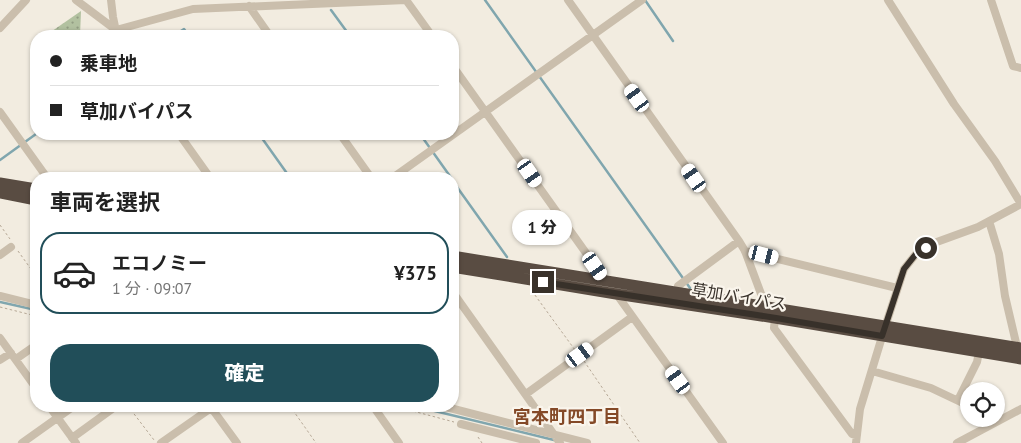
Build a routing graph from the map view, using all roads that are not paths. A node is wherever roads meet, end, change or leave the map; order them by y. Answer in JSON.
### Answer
{"nodes":[{"id":1,"x":26,"y":0,"type":"edge"},
{"id":2,"x":76,"y":0,"type":"edge"},
{"id":3,"x":111,"y":0,"type":"edge"},
{"id":4,"x":406,"y":0,"type":"edge"},
{"id":5,"x":568,"y":0,"type":"edge"},
{"id":6,"x":642,"y":0,"type":"edge"},
{"id":7,"x":888,"y":0,"type":"edge"},
{"id":8,"x":991,"y":0,"type":"edge"},
{"id":9,"x":263,"y":3,"type":"edge"},
{"id":10,"x":249,"y":6,"type":"junction"},
{"id":11,"x":0,"y":28,"type":"edge"},
{"id":12,"x":113,"y":30,"type":"edge"},
{"id":13,"x":116,"y":30,"type":"edge"},
{"id":14,"x":126,"y":30,"type":"edge"},
{"id":15,"x":266,"y":30,"type":"edge"},
{"id":16,"x":428,"y":30,"type":"edge"},
{"id":17,"x":592,"y":35,"type":"junction"},
{"id":18,"x":1021,"y":68,"type":"edge"},
{"id":19,"x":459,"y":74,"type":"edge"},
{"id":20,"x":486,"y":111,"type":"junction"},
{"id":21,"x":0,"y":112,"type":"edge"},
{"id":22,"x":459,"y":130,"type":"edge"},
{"id":23,"x":184,"y":140,"type":"edge"},
{"id":24,"x":344,"y":140,"type":"edge"},
{"id":25,"x":445,"y":140,"type":"edge"},
{"id":26,"x":43,"y":172,"type":"edge"},
{"id":27,"x":206,"y":172,"type":"edge"},
{"id":28,"x":367,"y":172,"type":"edge"},
{"id":29,"x":401,"y":172,"type":"edge"},
{"id":30,"x":0,"y":183,"type":"edge"},
{"id":31,"x":30,"y":188,"type":"edge"},
{"id":32,"x":0,"y":193,"type":"edge"},
{"id":33,"x":30,"y":199,"type":"edge"},
{"id":34,"x":1020,"y":206,"type":"edge"},
{"id":35,"x":989,"y":221,"type":"junction"},
{"id":36,"x":739,"y":241,"type":"junction"},
{"id":37,"x":11,"y":247,"type":"dead end"},
{"id":38,"x":745,"y":251,"type":"junction"},
{"id":39,"x":0,"y":255,"type":"edge"},
{"id":40,"x":459,"y":257,"type":"edge"},
{"id":41,"x":459,"y":268,"type":"edge"},
{"id":42,"x":606,"y":282,"type":"junction"},
{"id":43,"x":897,"y":288,"type":"junction"},
{"id":44,"x":677,"y":292,"type":"junction"},
{"id":45,"x":616,"y":294,"type":"junction"},
{"id":46,"x":0,"y":296,"type":"edge"},
{"id":47,"x":459,"y":300,"type":"edge"},
{"id":48,"x":30,"y":304,"type":"edge"},
{"id":49,"x":766,"y":307,"type":"junction"},
{"id":50,"x":632,"y":317,"type":"junction"},
{"id":51,"x":776,"y":318,"type":"junction"},
{"id":52,"x":883,"y":332,"type":"junction"},
{"id":53,"x":0,"y":338,"type":"edge"},
{"id":54,"x":30,"y":348,"type":"edge"},
{"id":55,"x":1019,"y":348,"type":"edge"},
{"id":56,"x":979,"y":352,"type":"junction"},
{"id":57,"x":13,"y":356,"type":"junction"},
{"id":58,"x":1021,"y":359,"type":"edge"},
{"id":59,"x":0,"y":360,"type":"edge"},
{"id":60,"x":872,"y":371,"type":"junction"},
{"id":61,"x":30,"y":380,"type":"edge"},
{"id":62,"x":526,"y":394,"type":"junction"},
{"id":63,"x":958,"y":400,"type":"joint"},
{"id":64,"x":1021,"y":409,"type":"edge"},
{"id":65,"x":459,"y":410,"type":"edge"},
{"id":66,"x":54,"y":412,"type":"edge"},
{"id":67,"x":66,"y":412,"type":"edge"},
{"id":68,"x":108,"y":412,"type":"edge"},
{"id":69,"x":204,"y":412,"type":"edge"},
{"id":70,"x":215,"y":412,"type":"edge"},
{"id":71,"x":377,"y":412,"type":"edge"},
{"id":72,"x":1005,"y":416,"type":"edge"},
{"id":73,"x":58,"y":418,"type":"junction"},
{"id":74,"x":461,"y":424,"type":"road end"},
{"id":75,"x":982,"y":427,"type":"edge"},
{"id":76,"x":555,"y":434,"type":"junction"},
{"id":77,"x":856,"y":439,"type":"edge"},
{"id":78,"x":74,"y":440,"type":"edge"},
{"id":79,"x":22,"y":443,"type":"edge"},
{"id":80,"x":162,"y":443,"type":"edge"},
{"id":81,"x":237,"y":443,"type":"edge"},
{"id":82,"x":399,"y":443,"type":"edge"},
{"id":83,"x":534,"y":443,"type":"edge"},
{"id":84,"x":560,"y":443,"type":"edge"},
{"id":85,"x":587,"y":443,"type":"edge"},
{"id":86,"x":723,"y":443,"type":"edge"},
{"id":87,"x":957,"y":443,"type":"edge"}],
"edges":[{"from":1,"to":11,"type":"street"},
{"from":2,"to":12,"type":"street"},
{"from":3,"to":13,"type":"street"},
{"from":4,"to":9,"type":"street"},
{"from":4,"to":16,"type":"street"},
{"from":5,"to":17,"type":"street"},
{"from":6,"to":17,"type":"street"},
{"from":7,"to":34,"type":"street"},
{"from":8,"to":18,"type":"street"},
{"from":9,"to":10,"type":"street"},
{"from":10,"to":14,"type":"street"},
{"from":10,"to":15,"type":"street"},
{"from":17,"to":20,"type":"street"},
{"from":17,"to":36,"type":"street"},
{"from":19,"to":20,"type":"street"},
{"from":20,"to":22,"type":"street"},
{"from":20,"to":42,"type":"street"},
{"from":21,"to":26,"type":"street"},
{"from":23,"to":27,"type":"street"},
{"from":24,"to":28,"type":"street"},
{"from":25,"to":29,"type":"street"},
{"from":30,"to":31,"type":"highway"},
{"from":32,"to":33,"type":"highway"},
{"from":34,"to":35,"type":"street"},
{"from":35,"to":43,"type":"street"},
{"from":35,"to":55,"type":"street"},
{"from":36,"to":38,"type":"street"},
{"from":36,"to":44,"type":"street"},
{"from":37,"to":39,"type":"street"},
{"from":38,"to":43,"type":"street"},
{"from":38,"to":49,"type":"street"},
{"from":40,"to":42,"type":"highway","name":"草加バイパス"},
{"from":41,"to":45,"type":"highway","name":"草加バイパス"},
{"from":42,"to":44,"type":"highway","name":"草加バイパス"},
{"from":42,"to":45,"type":"street"},
{"from":43,"to":52,"type":"street"},
{"from":44,"to":49,"type":"highway","name":"草加バイパス"},
{"from":45,"to":50,"type":"street"},
{"from":45,"to":51,"type":"highway","name":"草加バイパス"},
{"from":46,"to":48,"type":"street"},
{"from":47,"to":62,"type":"street"},
{"from":49,"to":52,"type":"highway","name":"草加バイパス"},
{"from":50,"to":62,"type":"street"},
{"from":50,"to":86,"type":"street"},
{"from":51,"to":52,"type":"highway","name":"草加バイパス"},
{"from":51,"to":77,"type":"street"},
{"from":52,"to":55,"type":"highway","name":"草加バイパス"},
{"from":52,"to":56,"type":"highway","name":"草加バイパス"},
{"from":52,"to":60,"type":"street"},
{"from":53,"to":57,"type":"street"},
{"from":54,"to":57,"type":"street"},
{"from":56,"to":58,"type":"highway","name":"草加バイパス"},
{"from":56,"to":63,"type":"street"},
{"from":57,"to":59,"type":"street"},
{"from":57,"to":61,"type":"street"},
{"from":60,"to":63,"type":"street"},
{"from":60,"to":77,"type":"street"},
{"from":62,"to":76,"type":"street"},
{"from":64,"to":72,"type":"street"},
{"from":65,"to":76,"type":"street"},
{"from":66,"to":73,"type":"street"},
{"from":67,"to":73,"type":"street"},
{"from":68,"to":78,"type":"street"},
{"from":69,"to":80,"type":"street"},
{"from":70,"to":81,"type":"street"},
{"from":71,"to":82,"type":"street"},
{"from":73,"to":78,"type":"street"},
{"from":73,"to":79,"type":"street"},
{"from":74,"to":83,"type":"street"},
{"from":75,"to":87,"type":"street"},
{"from":76,"to":84,"type":"street"},
{"from":76,"to":85,"type":"street"}]}
